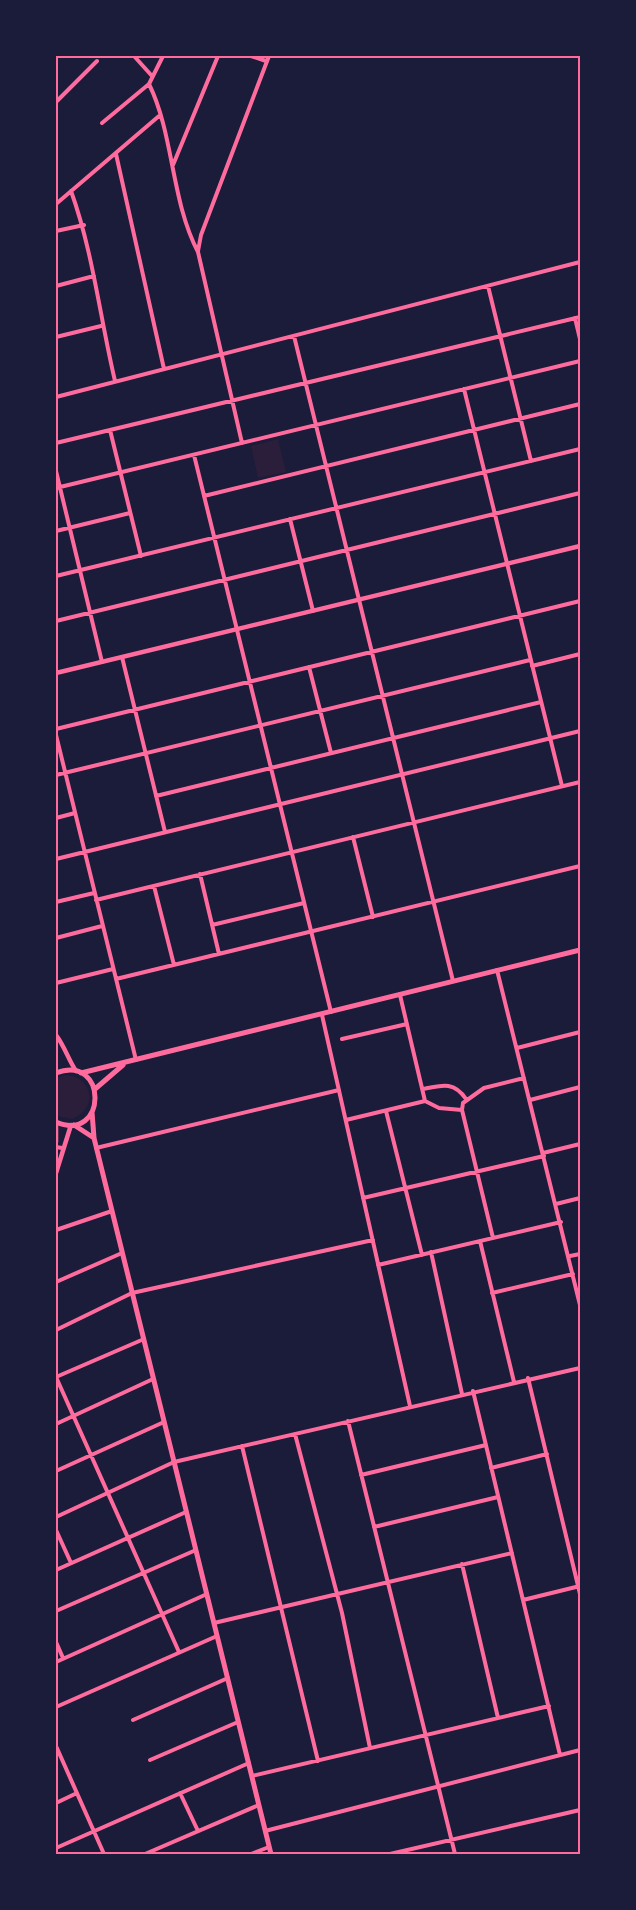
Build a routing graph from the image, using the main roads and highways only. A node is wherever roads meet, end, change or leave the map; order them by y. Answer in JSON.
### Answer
{"nodes":[{"id":1,"x":580,"y":950,"type":"edge"},
{"id":2,"x":127,"y":1063,"type":"junction"},
{"id":3,"x":59,"y":1072,"type":"edge"},
{"id":4,"x":79,"y":1072,"type":"junction"},
{"id":5,"x":94,"y":1089,"type":"junction"},
{"id":6,"x":92,"y":1112,"type":"junction"},
{"id":7,"x":56,"y":1124,"type":"edge"},
{"id":8,"x":73,"y":1125,"type":"junction"},
{"id":9,"x":94,"y":1138,"type":"junction"},
{"id":10,"x":271,"y":1854,"type":"edge"}],
"edges":[{"from":1,"to":2,"type":"main road"},
{"from":2,"to":4,"type":"main road"},
{"from":2,"to":5,"type":"main road"},
{"from":3,"to":4,"type":"main road"},
{"from":4,"to":5,"type":"main road"},
{"from":5,"to":6,"type":"main road"},
{"from":6,"to":8,"type":"main road"},
{"from":6,"to":9,"type":"main road"},
{"from":7,"to":8,"type":"main road"},
{"from":8,"to":9,"type":"main road"},
{"from":9,"to":10,"type":"main road"}]}
